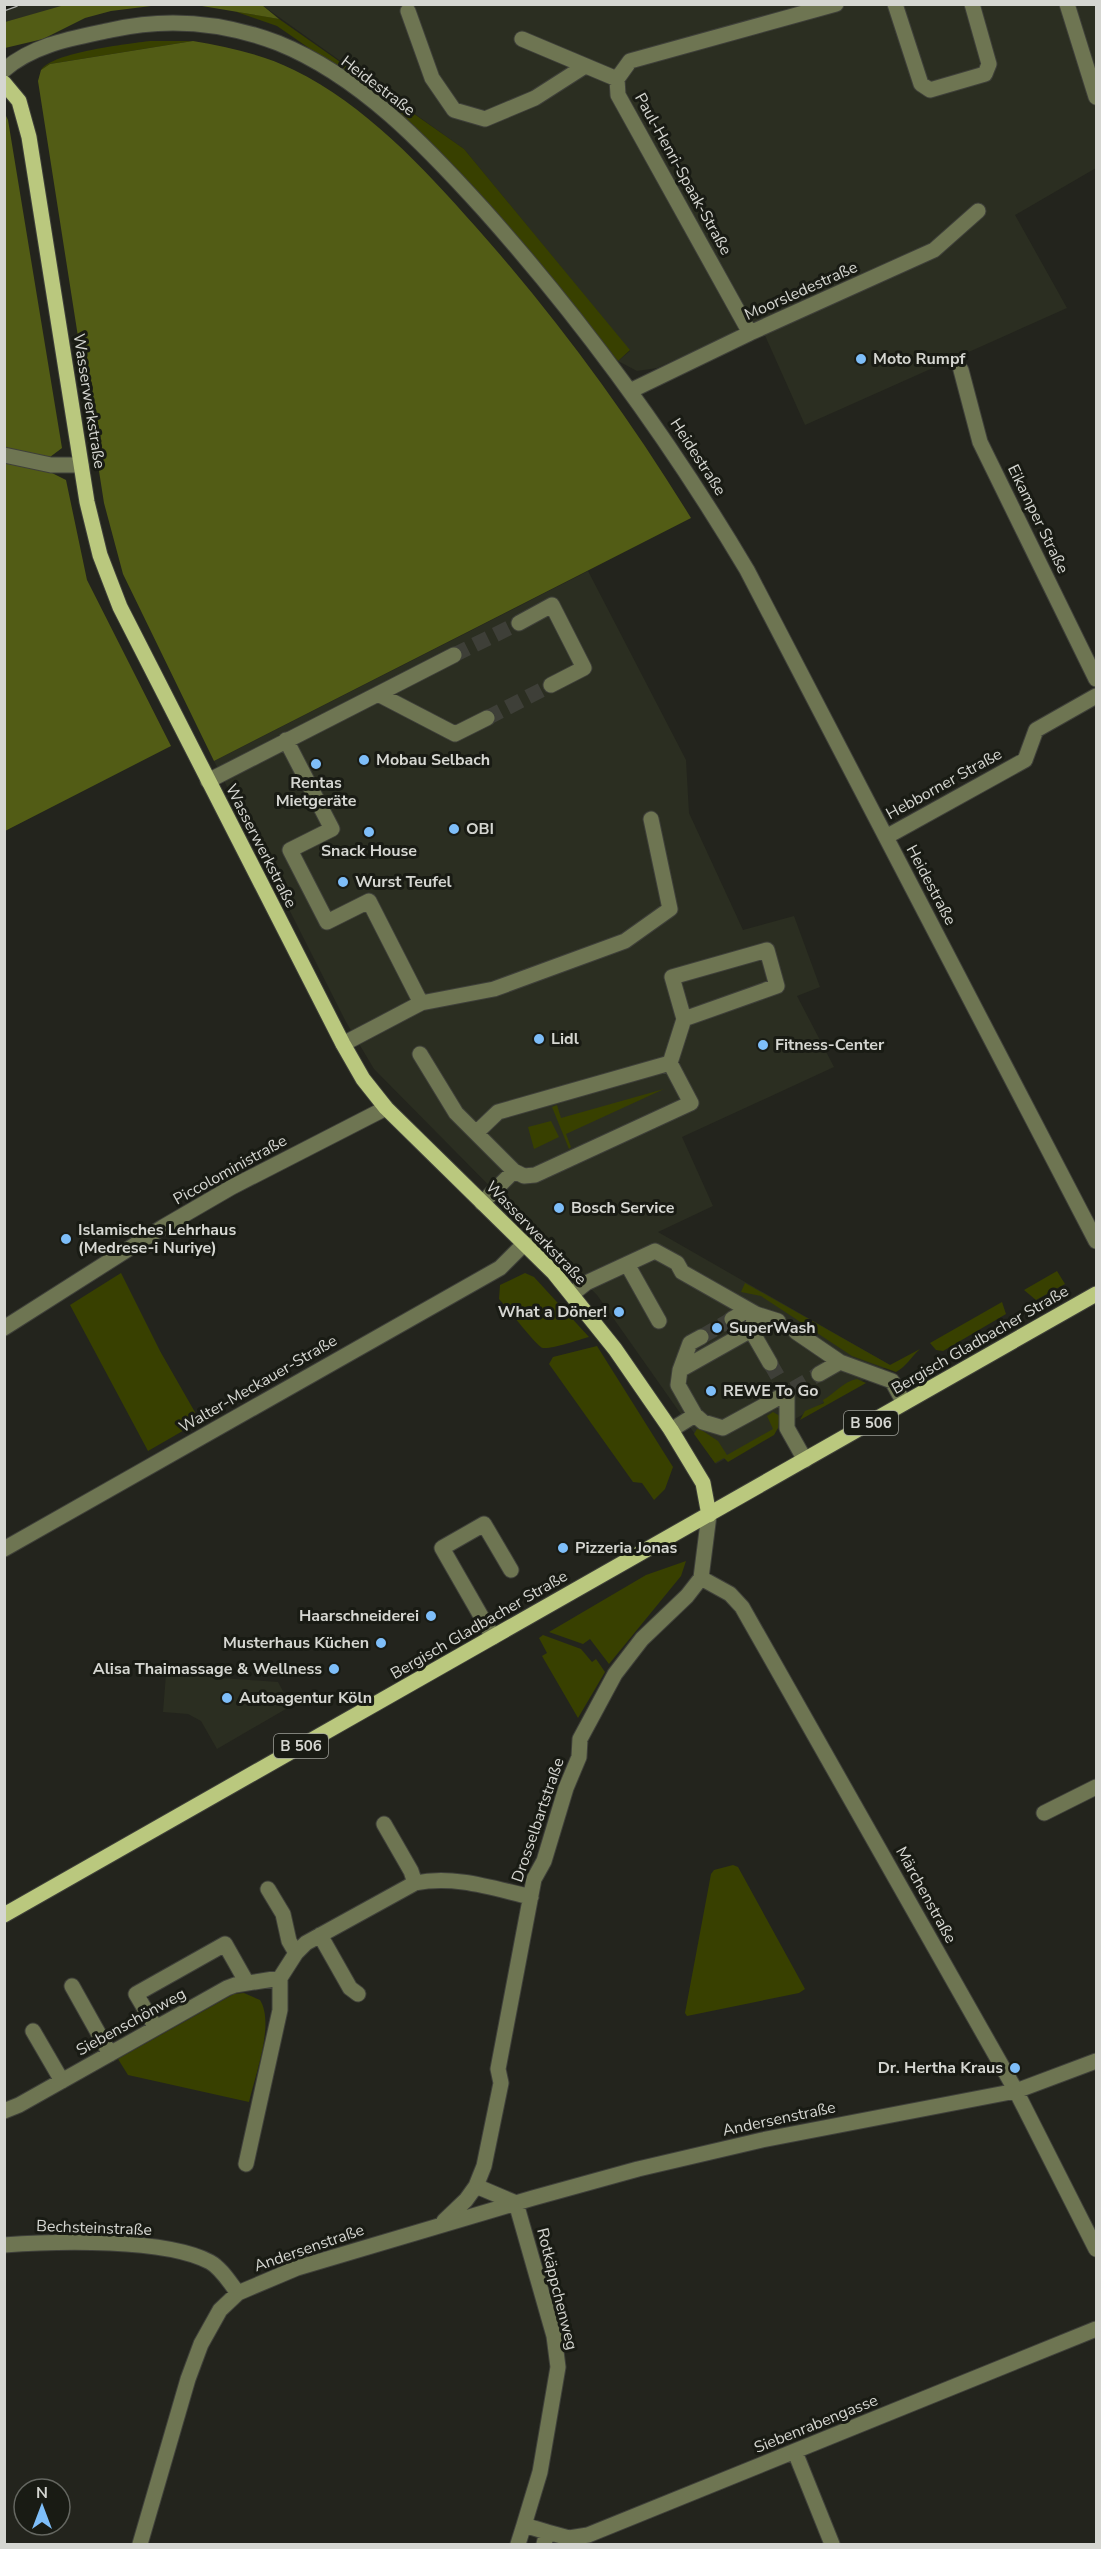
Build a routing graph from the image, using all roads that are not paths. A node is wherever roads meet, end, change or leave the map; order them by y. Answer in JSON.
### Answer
{"nodes":[{"id":1,"x":836,"y":4,"type":"edge"},
{"id":2,"x":895,"y":4,"type":"edge"},
{"id":3,"x":972,"y":4,"type":"edge"},
{"id":4,"x":1067,"y":4,"type":"edge"},
{"id":5,"x":408,"y":11,"type":"dead end"},
{"id":6,"x":522,"y":39,"type":"dead end"},
{"id":7,"x":585,"y":66,"type":"junction"},
{"id":8,"x":4,"y":70,"type":"edge"},
{"id":9,"x":616,"y":80,"type":"junction"},
{"id":10,"x":4,"y":83,"type":"edge"},
{"id":11,"x":1096,"y":97,"type":"edge"},
{"id":12,"x":978,"y":211,"type":"dead end"},
{"id":13,"x":750,"y":333,"type":"junction"},
{"id":14,"x":961,"y":370,"type":"dead end"},
{"id":15,"x":630,"y":391,"type":"junction"},
{"id":16,"x":4,"y":455,"type":"edge"},
{"id":17,"x":81,"y":465,"type":"junction"},
{"id":18,"x":519,"y":623,"type":"tunnel mouth"},
{"id":19,"x":454,"y":655,"type":"tunnel mouth"},
{"id":20,"x":1096,"y":679,"type":"edge"},
{"id":21,"x":551,"y":685,"type":"tunnel mouth"},
{"id":22,"x":378,"y":694,"type":"junction"},
{"id":23,"x":1096,"y":696,"type":"edge"},
{"id":24,"x":486,"y":718,"type":"tunnel mouth"},
{"id":25,"x":286,"y":740,"type":"junction"},
{"id":26,"x":208,"y":780,"type":"junction"},
{"id":27,"x":651,"y":819,"type":"dead end"},
{"id":28,"x":886,"y":837,"type":"junction"},
{"id":29,"x":422,"y":1004,"type":"junction"},
{"id":30,"x":684,"y":1019,"type":"junction"},
{"id":31,"x":343,"y":1044,"type":"junction"},
{"id":32,"x":420,"y":1054,"type":"dead end"},
{"id":33,"x":670,"y":1063,"type":"junction"},
{"id":34,"x":386,"y":1108,"type":"junction"},
{"id":35,"x":476,"y":1133,"type":"junction"},
{"id":36,"x":514,"y":1171,"type":"junction"},
{"id":37,"x":482,"y":1203,"type":"junction"},
{"id":38,"x":1096,"y":1240,"type":"edge"},
{"id":39,"x":525,"y":1243,"type":"junction"},
{"id":40,"x":627,"y":1264,"type":"junction"},
{"id":41,"x":572,"y":1294,"type":"junction"},
{"id":42,"x":1096,"y":1294,"type":"edge"},
{"id":43,"x":752,"y":1312,"type":"junction"},
{"id":44,"x":732,"y":1319,"type":"tunnel mouth"},
{"id":45,"x":659,"y":1321,"type":"dead end"},
{"id":46,"x":778,"y":1321,"type":"dead end"},
{"id":47,"x":4,"y":1328,"type":"edge"},
{"id":48,"x":751,"y":1330,"type":"junction"},
{"id":49,"x":796,"y":1332,"type":"dead end"},
{"id":50,"x":701,"y":1337,"type":"tunnel mouth"},
{"id":51,"x":840,"y":1362,"type":"junction"},
{"id":52,"x":770,"y":1363,"type":"tunnel mouth"},
{"id":53,"x":680,"y":1370,"type":"junction"},
{"id":54,"x":819,"y":1374,"type":"tunnel mouth"},
{"id":55,"x":904,"y":1403,"type":"junction"},
{"id":56,"x":695,"y":1415,"type":"junction"},
{"id":57,"x":671,"y":1430,"type":"junction"},
{"id":58,"x":805,"y":1460,"type":"junction"},
{"id":59,"x":709,"y":1515,"type":"junction"},
{"id":60,"x":4,"y":1550,"type":"edge"},
{"id":61,"x":511,"y":1570,"type":"dead end"},
{"id":62,"x":701,"y":1578,"type":"junction"},
{"id":63,"x":493,"y":1637,"type":"junction"},
{"id":64,"x":1096,"y":1787,"type":"edge"},
{"id":65,"x":1044,"y":1814,"type":"dead end"},
{"id":66,"x":384,"y":1824,"type":"dead end"},
{"id":67,"x":415,"y":1883,"type":"junction"},
{"id":68,"x":268,"y":1889,"type":"dead end"},
{"id":69,"x":531,"y":1897,"type":"junction"},
{"id":70,"x":4,"y":1915,"type":"edge"},
{"id":71,"x":320,"y":1935,"type":"junction"},
{"id":72,"x":296,"y":1953,"type":"junction"},
{"id":73,"x":280,"y":1978,"type":"junction"},
{"id":74,"x":247,"y":1983,"type":"junction"},
{"id":75,"x":72,"y":1986,"type":"dead end"},
{"id":76,"x":358,"y":1994,"type":"dead end"},
{"id":77,"x":156,"y":2028,"type":"junction"},
{"id":78,"x":33,"y":2031,"type":"dead end"},
{"id":79,"x":110,"y":2054,"type":"junction"},
{"id":80,"x":1096,"y":2061,"type":"edge"},
{"id":81,"x":62,"y":2081,"type":"junction"},
{"id":82,"x":1016,"y":2091,"type":"junction"},
{"id":83,"x":4,"y":2110,"type":"edge"},
{"id":84,"x":246,"y":2164,"type":"dead end"},
{"id":85,"x":476,"y":2186,"type":"junction"},
{"id":86,"x":516,"y":2203,"type":"junction"},
{"id":87,"x":434,"y":2227,"type":"junction"},
{"id":88,"x":4,"y":2245,"type":"edge"},
{"id":89,"x":1096,"y":2249,"type":"edge"},
{"id":90,"x":238,"y":2293,"type":"junction"},
{"id":91,"x":1096,"y":2329,"type":"edge"},
{"id":92,"x":795,"y":2452,"type":"junction"},
{"id":93,"x":524,"y":2525,"type":"junction"},
{"id":94,"x":545,"y":2538,"type":"edge"},
{"id":95,"x":140,"y":2544,"type":"edge"},
{"id":96,"x":518,"y":2544,"type":"edge"},
{"id":97,"x":832,"y":2544,"type":"edge"}],
"edges":[{"from":1,"to":9,"type":"street","name":"Paul-Henri-Spaak-Straße"},
{"from":2,"to":3,"type":"street"},
{"from":4,"to":11,"type":"street"},
{"from":5,"to":7,"type":"street"},
{"from":6,"to":7,"type":"street"},
{"from":7,"to":9,"type":"street"},
{"from":8,"to":15,"type":"street","name":"Heidestraße"},
{"from":9,"to":13,"type":"street","name":"Paul-Henri-Spaak-Straße"},
{"from":10,"to":17,"type":"main road","name":"Wasserwerkstraße"},
{"from":12,"to":13,"type":"street","name":"Moorsledestraße"},
{"from":13,"to":15,"type":"street","name":"Moorsledestraße"},
{"from":14,"to":20,"type":"street","name":"Eikamper Straße"},
{"from":15,"to":28,"type":"street","name":"Heidestraße"},
{"from":16,"to":17,"type":"street"},
{"from":17,"to":26,"type":"main road","name":"Wasserwerkstraße"},
{"from":18,"to":21,"type":"street"},
{"from":19,"to":22,"type":"street"},
{"from":22,"to":24,"type":"street"},
{"from":22,"to":25,"type":"street"},
{"from":23,"to":28,"type":"street","name":"Hebborner Straße"},
{"from":25,"to":26,"type":"street"},
{"from":25,"to":29,"type":"street"},
{"from":26,"to":31,"type":"main road","name":"Wasserwerkstraße"},
{"from":27,"to":29,"type":"street"},
{"from":28,"to":38,"type":"street","name":"Heidestraße"},
{"from":29,"to":31,"type":"street"},
{"from":30,"to":30,"type":"street"},
{"from":30,"to":33,"type":"street"},
{"from":31,"to":34,"type":"main road","name":"Wasserwerkstraße"},
{"from":32,"to":35,"type":"street"},
{"from":33,"to":35,"type":"street"},
{"from":33,"to":36,"type":"street"},
{"from":34,"to":37,"type":"main road","name":"Wasserwerkstraße"},
{"from":34,"to":47,"type":"street","name":"Piccoloministraße"},
{"from":35,"to":36,"type":"street"},
{"from":36,"to":37,"type":"street"},
{"from":37,"to":39,"type":"main road","name":"Wasserwerkstraße"},
{"from":39,"to":41,"type":"main road","name":"Wasserwerkstraße"},
{"from":39,"to":60,"type":"street","name":"Walter-Meckauer-Straße"},
{"from":40,"to":41,"type":"street"},
{"from":40,"to":43,"type":"street"},
{"from":40,"to":45,"type":"street"},
{"from":41,"to":57,"type":"main road","name":"Wasserwerkstraße"},
{"from":42,"to":55,"type":"main road","name":"Bergisch Gladbacher Straße","number":"B 506"},
{"from":43,"to":44,"type":"street"},
{"from":43,"to":46,"type":"street"},
{"from":43,"to":48,"type":"street"},
{"from":48,"to":52,"type":"street"},
{"from":48,"to":53,"type":"street"},
{"from":49,"to":51,"type":"street"},
{"from":50,"to":53,"type":"street"},
{"from":51,"to":54,"type":"street"},
{"from":51,"to":55,"type":"street"},
{"from":53,"to":56,"type":"street"},
{"from":55,"to":58,"type":"main road","name":"Bergisch Gladbacher Straße","number":"B 506"},
{"from":56,"to":57,"type":"street"},
{"from":56,"to":58,"type":"street"},
{"from":57,"to":59,"type":"main road","name":"Wasserwerkstraße"},
{"from":58,"to":59,"type":"main road","name":"Bergisch Gladbacher Straße","number":"B 506"},
{"from":59,"to":62,"type":"street"},
{"from":59,"to":63,"type":"main road","name":"Bergisch Gladbacher Straße","number":"B 506"},
{"from":61,"to":63,"type":"street"},
{"from":62,"to":69,"type":"street","name":"Drosselbartstraße"},
{"from":62,"to":82,"type":"street","name":"Märchenstraße"},
{"from":63,"to":70,"type":"main road","name":"Bergisch Gladbacher Straße","number":"B 506"},
{"from":64,"to":65,"type":"street"},
{"from":66,"to":67,"type":"street"},
{"from":67,"to":69,"type":"street"},
{"from":67,"to":71,"type":"street"},
{"from":68,"to":72,"type":"street"},
{"from":69,"to":85,"type":"street","name":"Drosselbartstraße"},
{"from":71,"to":72,"type":"street"},
{"from":71,"to":76,"type":"street"},
{"from":72,"to":73,"type":"street"},
{"from":73,"to":74,"type":"street","name":"Siebenschönweg"},
{"from":73,"to":84,"type":"street"},
{"from":74,"to":77,"type":"street","name":"Siebenschönweg"},
{"from":74,"to":77,"type":"street"},
{"from":75,"to":79,"type":"street"},
{"from":77,"to":79,"type":"street","name":"Siebenschönweg"},
{"from":78,"to":81,"type":"street"},
{"from":79,"to":81,"type":"street","name":"Siebenschönweg"},
{"from":80,"to":82,"type":"street","name":"Andersenstraße"},
{"from":81,"to":83,"type":"street","name":"Siebenschönweg"},
{"from":82,"to":86,"type":"street","name":"Andersenstraße"},
{"from":82,"to":89,"type":"street","name":"Märchenstraße"},
{"from":85,"to":86,"type":"street"},
{"from":85,"to":87,"type":"street","name":"Drosselbartstraße"},
{"from":86,"to":87,"type":"street","name":"Andersenstraße"},
{"from":86,"to":93,"type":"street","name":"Rotkäppchenweg"},
{"from":87,"to":90,"type":"street","name":"Andersenstraße"},
{"from":88,"to":90,"type":"street","name":"Bechsteinstraße"},
{"from":90,"to":95,"type":"street","name":"Andersenstraße"},
{"from":91,"to":92,"type":"street","name":"Siebenrabengasse"},
{"from":92,"to":94,"type":"street","name":"Siebenrabengasse"},
{"from":92,"to":97,"type":"street"},
{"from":93,"to":94,"type":"street"},
{"from":93,"to":96,"type":"street","name":"Rotkäppchenweg"}]}
